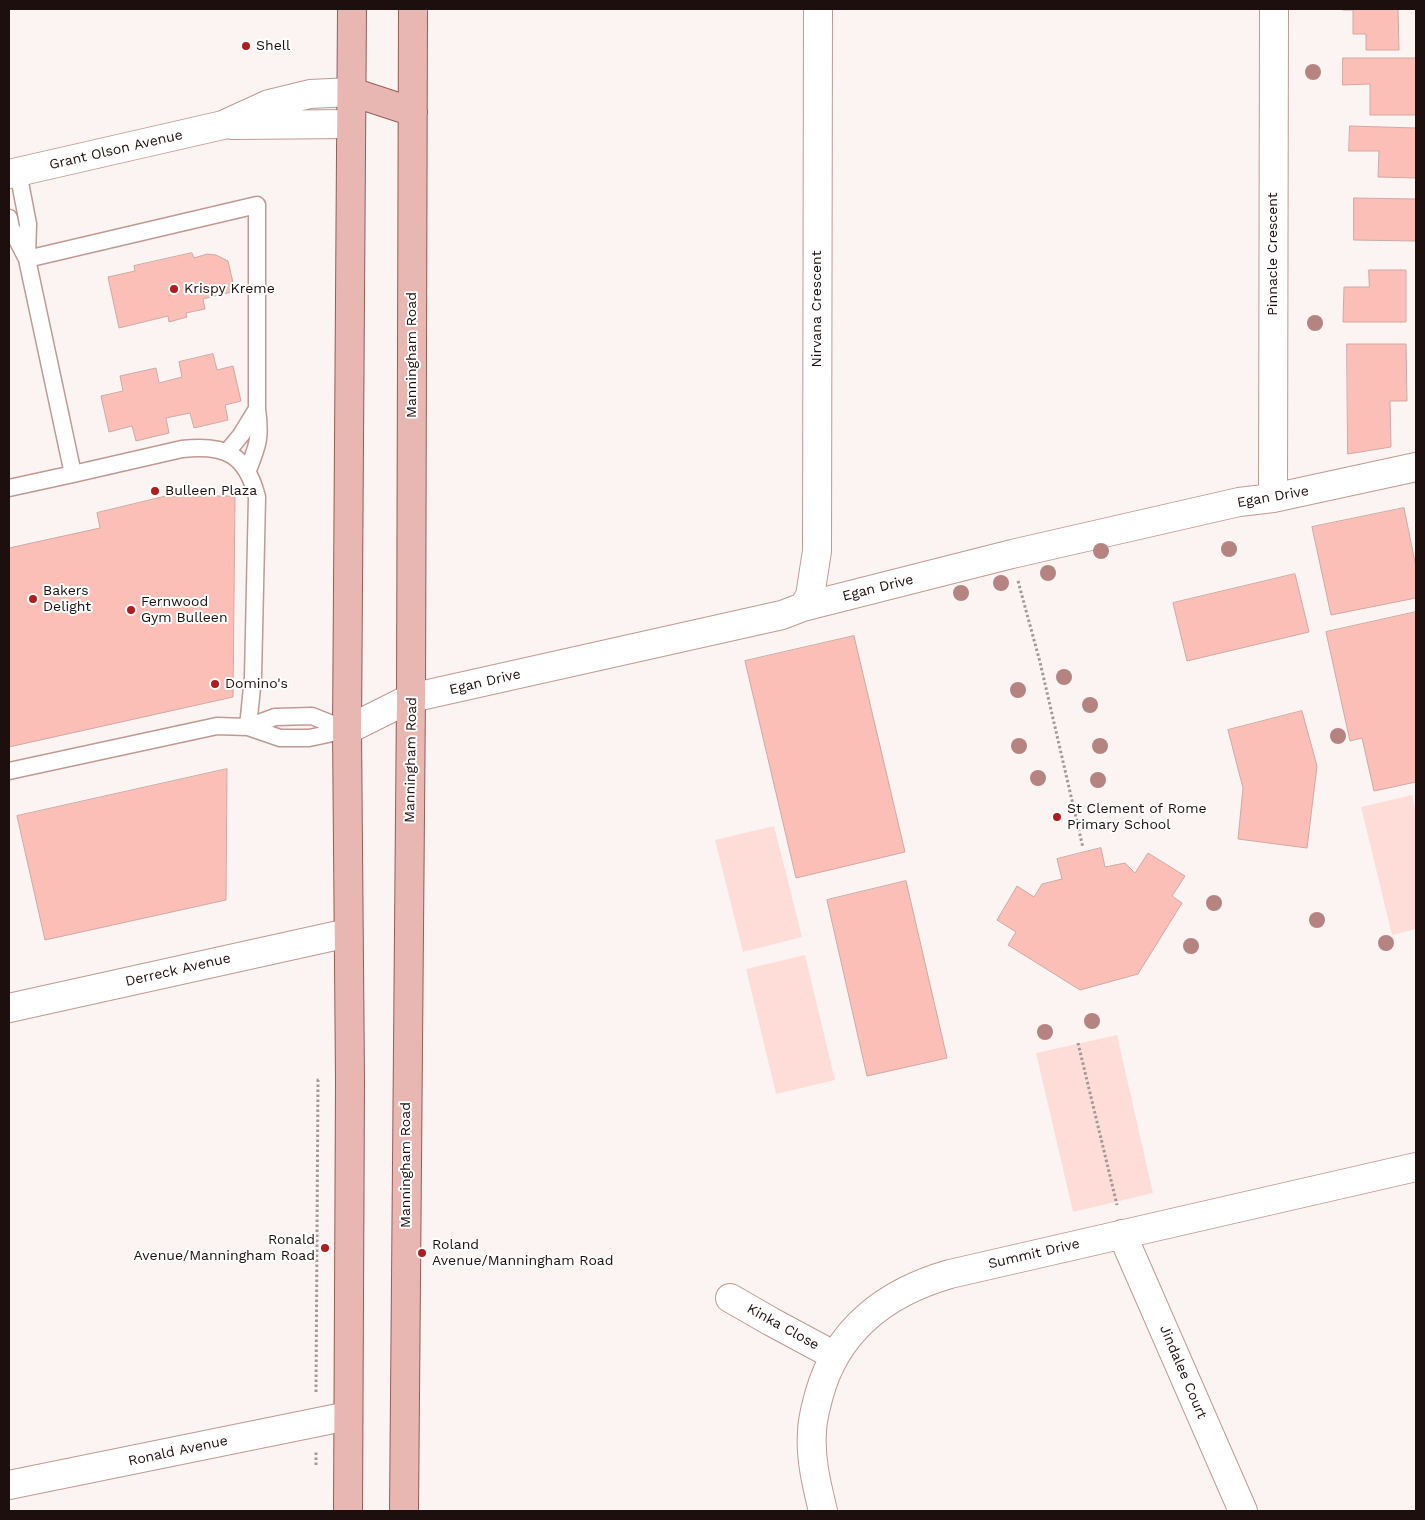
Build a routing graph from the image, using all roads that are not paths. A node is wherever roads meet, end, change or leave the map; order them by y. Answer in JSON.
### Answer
{"nodes":[{"id":1,"x":352,"y":9,"type":"edge"},
{"id":2,"x":413,"y":9,"type":"edge"},
{"id":3,"x":818,"y":9,"type":"edge"},
{"id":4,"x":1274,"y":9,"type":"edge"},
{"id":5,"x":352,"y":92,"type":"junction"},
{"id":6,"x":413,"y":112,"type":"junction"},
{"id":7,"x":351,"y":124,"type":"junction"},
{"id":8,"x":223,"y":125,"type":"junction"},
{"id":9,"x":13,"y":173,"type":"edge"},
{"id":10,"x":9,"y":218,"type":"edge"},
{"id":11,"x":27,"y":259,"type":"junction"},
{"id":12,"x":257,"y":409,"type":"junction"},
{"id":13,"x":227,"y":452,"type":"junction"},
{"id":14,"x":1416,"y":467,"type":"edge"},
{"id":15,"x":248,"y":470,"type":"junction"},
{"id":16,"x":73,"y":474,"type":"junction"},
{"id":17,"x":9,"y":488,"type":"edge"},
{"id":18,"x":1273,"y":498,"type":"junction"},
{"id":19,"x":803,"y":606,"type":"junction"},
{"id":20,"x":411,"y":698,"type":"junction"},
{"id":21,"x":248,"y":727,"type":"junction"},
{"id":22,"x":347,"y":730,"type":"junction"},
{"id":23,"x":9,"y":771,"type":"edge"},
{"id":24,"x":348,"y":933,"type":"junction"},
{"id":25,"x":9,"y":1008,"type":"edge"},
{"id":26,"x":1416,"y":1167,"type":"edge"},
{"id":27,"x":1122,"y":1234,"type":"junction"},
{"id":28,"x":730,"y":1298,"type":"dead end"},
{"id":29,"x":835,"y":1356,"type":"junction"},
{"id":30,"x":348,"y":1416,"type":"junction"},
{"id":31,"x":9,"y":1485,"type":"edge"},
{"id":32,"x":348,"y":1511,"type":"edge"},
{"id":33,"x":404,"y":1511,"type":"edge"},
{"id":34,"x":823,"y":1511,"type":"edge"},
{"id":35,"x":1243,"y":1511,"type":"edge"}],
"edges":[{"from":1,"to":5,"type":"main road"},
{"from":2,"to":6,"type":"main road","name":"Manningham Road"},
{"from":3,"to":19,"type":"street","name":"Nirvana Crescent"},
{"from":4,"to":18,"type":"street","name":"Pinnacle Crescent"},
{"from":5,"to":6,"type":"main road","name":"Grant Olson Avenue"},
{"from":5,"to":7,"type":"main road"},
{"from":5,"to":8,"type":"street","name":"Grant Olson Avenue"},
{"from":6,"to":7,"type":"main road","name":"Grant Olson Avenue"},
{"from":6,"to":20,"type":"main road","name":"Manningham Road"},
{"from":7,"to":8,"type":"street","name":"Grant Olson Avenue"},
{"from":7,"to":22,"type":"main road"},
{"from":8,"to":9,"type":"street","name":"Grant Olson Avenue"},
{"from":9,"to":11,"type":"lane"},
{"from":10,"to":11,"type":"lane"},
{"from":11,"to":12,"type":"lane"},
{"from":11,"to":16,"type":"lane"},
{"from":12,"to":13,"type":"lane"},
{"from":12,"to":15,"type":"lane"},
{"from":13,"to":15,"type":"lane"},
{"from":13,"to":16,"type":"lane"},
{"from":14,"to":18,"type":"street","name":"Egan Drive"},
{"from":15,"to":21,"type":"lane"},
{"from":16,"to":17,"type":"lane"},
{"from":18,"to":19,"type":"street","name":"Egan Drive"},
{"from":19,"to":20,"type":"street","name":"Egan Drive"},
{"from":20,"to":22,"type":"street","name":"Egan Drive"},
{"from":20,"to":33,"type":"main road","name":"Manningham Road"},
{"from":21,"to":22,"type":"lane"},
{"from":21,"to":22,"type":"lane"},
{"from":21,"to":23,"type":"lane"},
{"from":22,"to":24,"type":"main road"},
{"from":24,"to":25,"type":"street","name":"Derreck Avenue"},
{"from":24,"to":30,"type":"main road"},
{"from":26,"to":27,"type":"street","name":"Summit Drive"},
{"from":27,"to":29,"type":"street","name":"Summit Drive"},
{"from":27,"to":35,"type":"street","name":"Jindalee Court"},
{"from":28,"to":29,"type":"street","name":"Kinka Close"},
{"from":29,"to":34,"type":"street","name":"Summit Drive"},
{"from":30,"to":31,"type":"street","name":"Ronald Avenue"},
{"from":30,"to":32,"type":"main road"}]}
